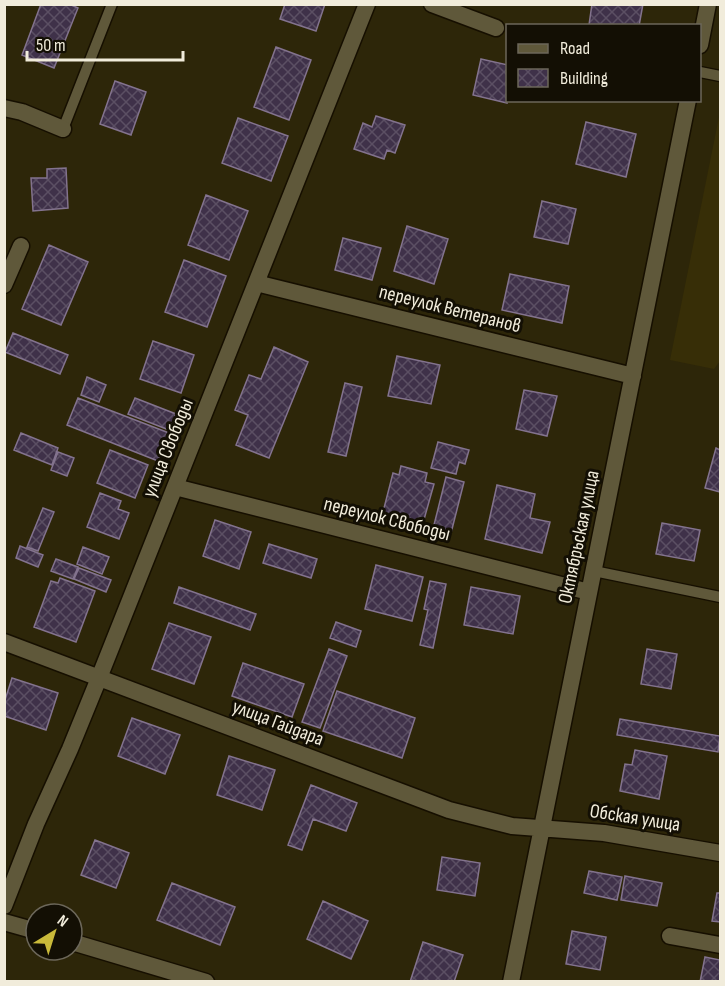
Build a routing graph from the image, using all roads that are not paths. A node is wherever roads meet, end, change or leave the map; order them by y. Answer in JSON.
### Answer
{"nodes":[{"id":1,"x":112,"y":4,"type":"edge"},
{"id":2,"x":367,"y":4,"type":"edge"},
{"id":3,"x":432,"y":4,"type":"edge"},
{"id":4,"x":708,"y":4,"type":"edge"},
{"id":5,"x":496,"y":28,"type":"dead end"},
{"id":6,"x":701,"y":36,"type":"edge"},
{"id":7,"x":701,"y":72,"type":"edge"},
{"id":8,"x":720,"y":76,"type":"edge"},
{"id":9,"x":688,"y":102,"type":"edge"},
{"id":10,"x":4,"y":108,"type":"edge"},
{"id":11,"x":63,"y":129,"type":"joint"},
{"id":12,"x":21,"y":246,"type":"dead end"},
{"id":13,"x":256,"y":284,"type":"junction"},
{"id":14,"x":4,"y":285,"type":"edge"},
{"id":15,"x":633,"y":376,"type":"junction"},
{"id":16,"x":175,"y":487,"type":"junction"},
{"id":17,"x":594,"y":571,"type":"junction"},
{"id":18,"x":589,"y":592,"type":"junction"},
{"id":19,"x":720,"y":597,"type":"edge"},
{"id":20,"x":4,"y":642,"type":"edge"},
{"id":21,"x":99,"y":678,"type":"junction"},
{"id":22,"x":542,"y":829,"type":"junction"},
{"id":23,"x":720,"y":853,"type":"edge"},
{"id":24,"x":4,"y":906,"type":"edge"},
{"id":25,"x":4,"y":922,"type":"edge"},
{"id":26,"x":24,"y":928,"type":"edge"},
{"id":27,"x":670,"y":936,"type":"dead end"},
{"id":28,"x":84,"y":945,"type":"edge"},
{"id":29,"x":720,"y":945,"type":"edge"},
{"id":30,"x":206,"y":981,"type":"edge"},
{"id":31,"x":511,"y":981,"type":"edge"}],
"edges":[{"from":1,"to":11,"type":"lane"},
{"from":2,"to":13,"type":"street","name":"улица Свободы"},
{"from":3,"to":5,"type":"street"},
{"from":4,"to":6,"type":"street"},
{"from":7,"to":8,"type":"lane"},
{"from":9,"to":15,"type":"street","name":"Октябрьская улица"},
{"from":10,"to":11,"type":"street"},
{"from":12,"to":14,"type":"street"},
{"from":13,"to":15,"type":"street","name":"переулок Ветеранов"},
{"from":13,"to":16,"type":"street","name":"улица Свободы"},
{"from":15,"to":17,"type":"street","name":"Октябрьская улица"},
{"from":16,"to":18,"type":"street","name":"переулок Свободы"},
{"from":16,"to":21,"type":"street","name":"улица Свободы"},
{"from":17,"to":18,"type":"street","name":"Октябрьская улица"},
{"from":17,"to":19,"type":"lane"},
{"from":18,"to":22,"type":"street","name":"Октябрьская улица"},
{"from":20,"to":21,"type":"street","name":"улица Гайдара"},
{"from":21,"to":22,"type":"street","name":"улица Гайдара"},
{"from":21,"to":24,"type":"street","name":"улица Свободы"},
{"from":22,"to":23,"type":"street","name":"Обская улица"},
{"from":22,"to":31,"type":"street","name":"Октябрьская улица"},
{"from":25,"to":26,"type":"street"},
{"from":27,"to":29,"type":"street"},
{"from":28,"to":30,"type":"street"}]}
